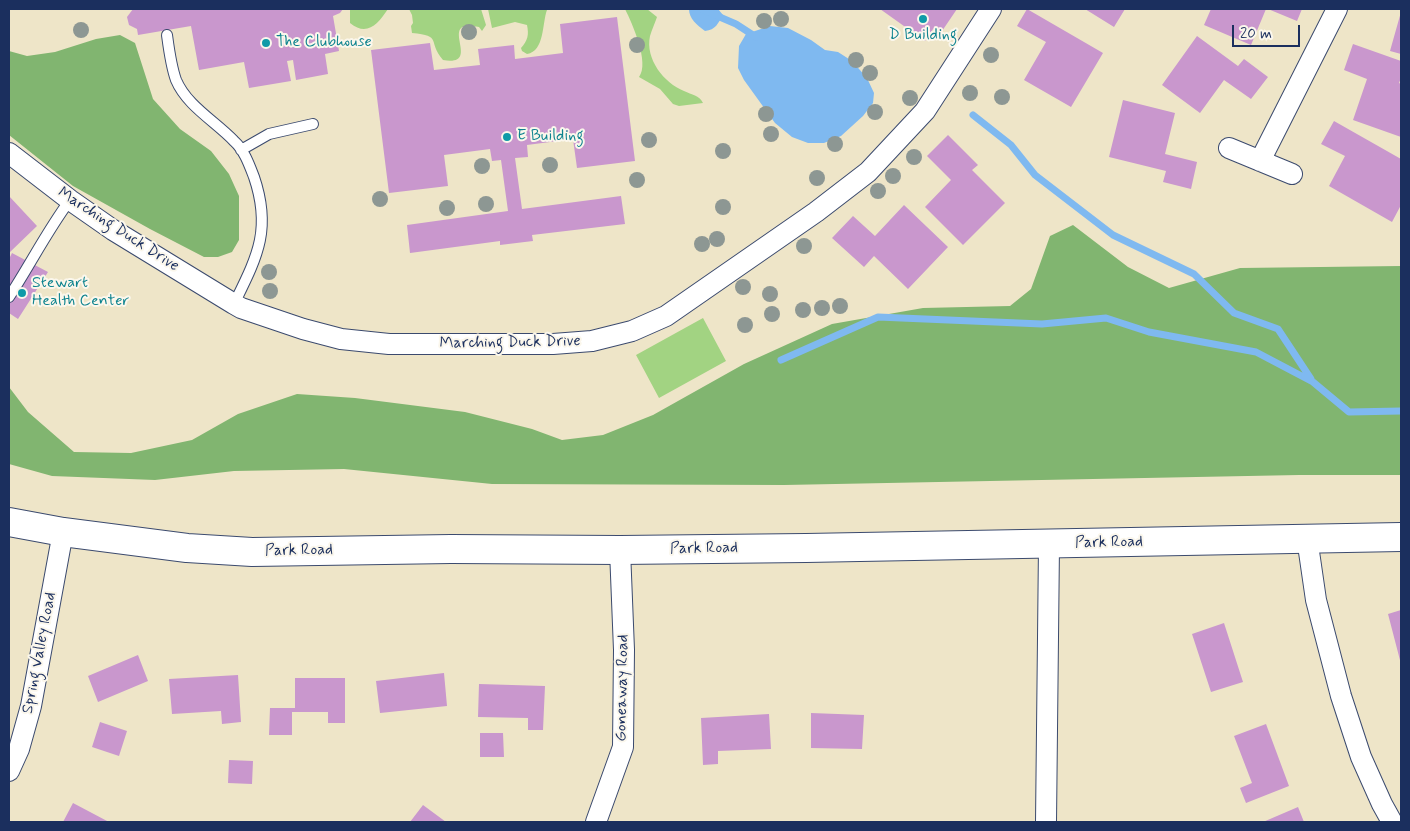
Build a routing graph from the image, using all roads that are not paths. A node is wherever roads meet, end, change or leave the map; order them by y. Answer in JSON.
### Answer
{"nodes":[{"id":1,"x":991,"y":9,"type":"edge"},
{"id":2,"x":1337,"y":9,"type":"edge"},
{"id":3,"x":167,"y":35,"type":"dead end"},
{"id":4,"x":313,"y":124,"type":"dead end"},
{"id":5,"x":1229,"y":148,"type":"dead end"},
{"id":6,"x":241,"y":150,"type":"junction"},
{"id":7,"x":9,"y":153,"type":"edge"},
{"id":8,"x":1260,"y":161,"type":"junction"},
{"id":9,"x":1292,"y":174,"type":"dead end"},
{"id":10,"x":70,"y":200,"type":"junction"},
{"id":11,"x":9,"y":297,"type":"edge"},
{"id":12,"x":234,"y":304,"type":"junction"},
{"id":13,"x":12,"y":522,"type":"edge"},
{"id":14,"x":63,"y":532,"type":"junction"},
{"id":15,"x":1307,"y":538,"type":"junction"},
{"id":16,"x":1401,"y":538,"type":"edge"},
{"id":17,"x":1049,"y":544,"type":"junction"},
{"id":18,"x":620,"y":550,"type":"junction"},
{"id":19,"x":9,"y":771,"type":"edge"},
{"id":20,"x":596,"y":822,"type":"edge"},
{"id":21,"x":1046,"y":822,"type":"edge"},
{"id":22,"x":1392,"y":822,"type":"edge"}],
"edges":[{"from":1,"to":12,"type":"street","name":"Marching Duck Drive"},
{"from":2,"to":8,"type":"street"},
{"from":3,"to":6,"type":"lane"},
{"from":4,"to":6,"type":"lane"},
{"from":5,"to":8,"type":"street"},
{"from":6,"to":12,"type":"lane"},
{"from":7,"to":10,"type":"street","name":"Marching Duck Drive"},
{"from":8,"to":9,"type":"street"},
{"from":10,"to":11,"type":"lane"},
{"from":10,"to":12,"type":"street","name":"Marching Duck Drive"},
{"from":13,"to":14,"type":"main road","name":"Park Road"},
{"from":14,"to":18,"type":"main road","name":"Park Road"},
{"from":14,"to":19,"type":"street","name":"Spring Valley Road"},
{"from":15,"to":16,"type":"main road","name":"Park Road"},
{"from":15,"to":17,"type":"main road","name":"Park Road"},
{"from":15,"to":22,"type":"street"},
{"from":17,"to":18,"type":"main road","name":"Park Road"},
{"from":17,"to":21,"type":"street"},
{"from":18,"to":20,"type":"street","name":"Goneaway Road"}]}
